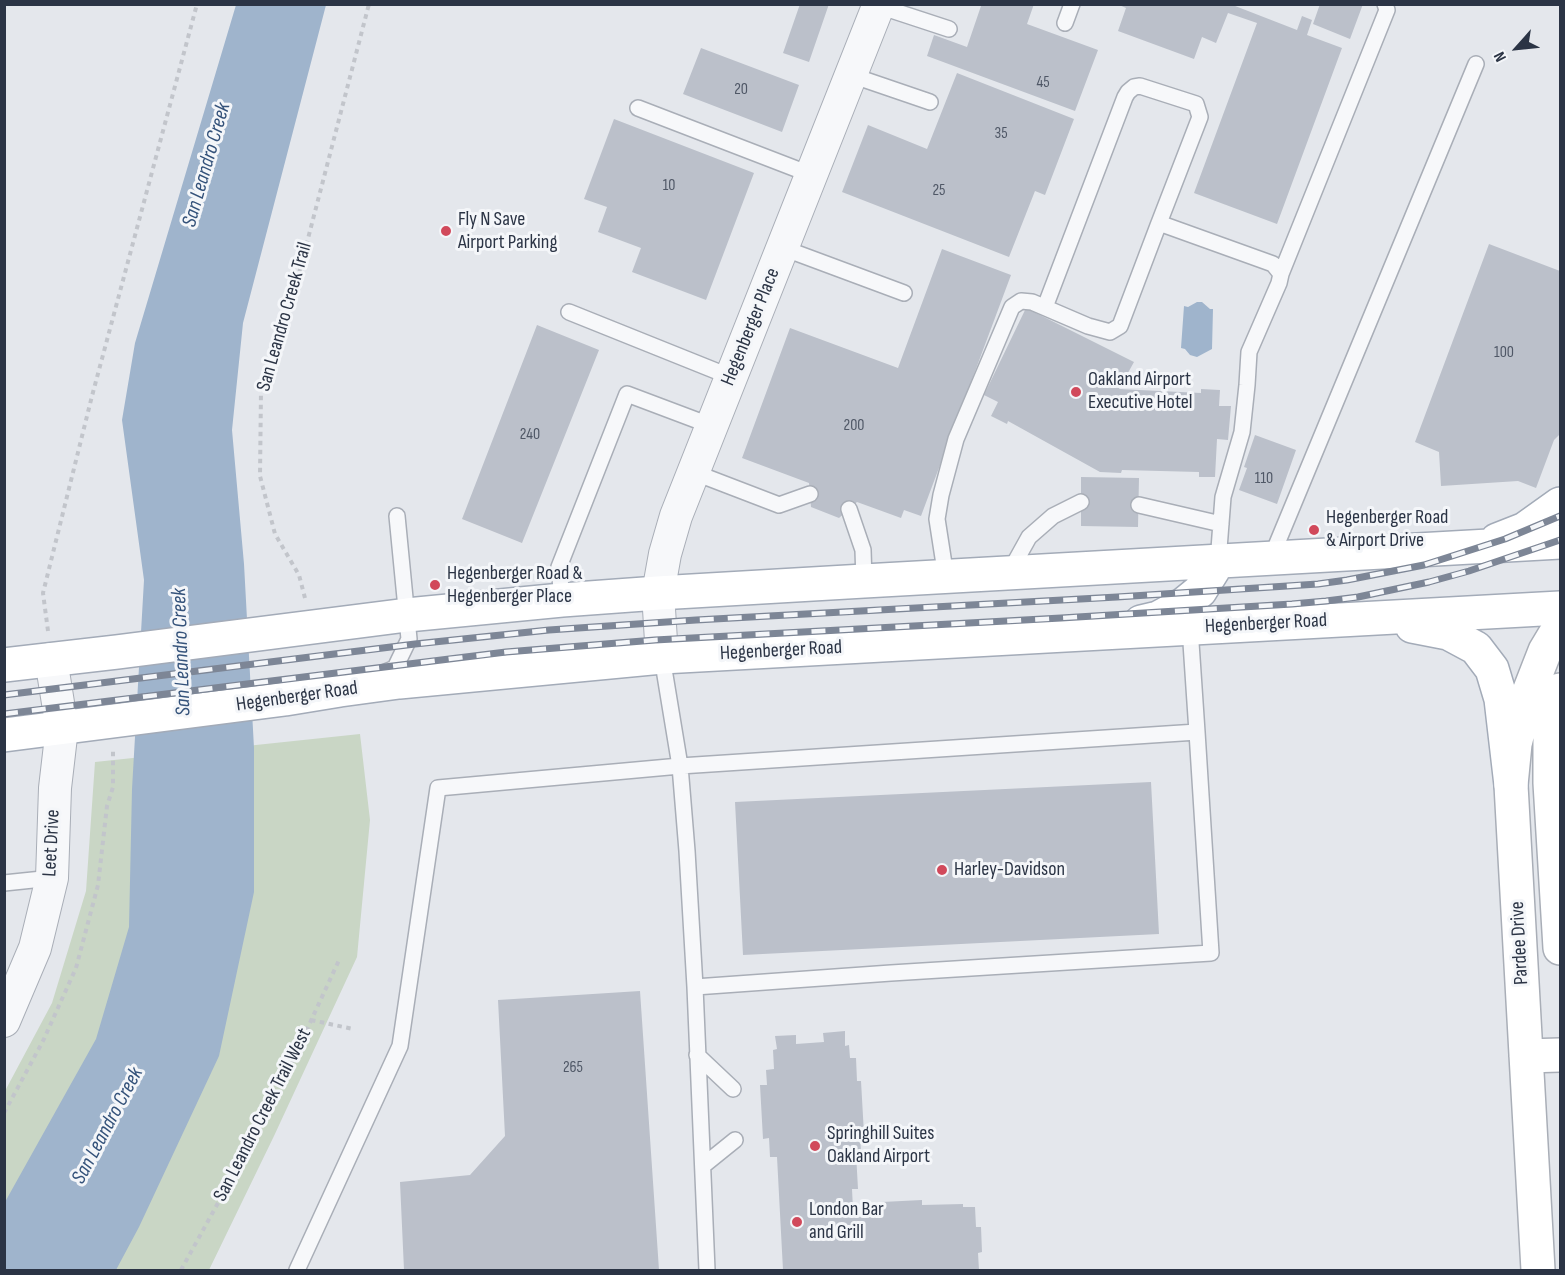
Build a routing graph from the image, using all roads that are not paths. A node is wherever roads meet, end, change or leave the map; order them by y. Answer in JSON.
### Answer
{"nodes":[{"id":1,"x":1072,"y":4,"type":"edge"},
{"id":2,"x":1385,"y":4,"type":"edge"},
{"id":3,"x":879,"y":5,"type":"edge"},
{"id":4,"x":1065,"y":23,"type":"dead end"},
{"id":5,"x":949,"y":29,"type":"dead end"},
{"id":6,"x":1476,"y":64,"type":"dead end"},
{"id":7,"x":851,"y":75,"type":"junction"},
{"id":8,"x":930,"y":102,"type":"dead end"},
{"id":9,"x":638,"y":108,"type":"dead end"},
{"id":10,"x":812,"y":175,"type":"junction"},
{"id":11,"x":1159,"y":223,"type":"junction"},
{"id":12,"x":783,"y":248,"type":"junction"},
{"id":13,"x":1281,"y":274,"type":"junction"},
{"id":14,"x":904,"y":293,"type":"dead end"},
{"id":15,"x":1045,"y":307,"type":"junction"},
{"id":16,"x":569,"y":312,"type":"dead end"},
{"id":17,"x":731,"y":378,"type":"junction"},
{"id":18,"x":712,"y":426,"type":"junction"},
{"id":19,"x":693,"y":472,"type":"junction"},
{"id":20,"x":810,"y":494,"type":"dead end"},
{"id":21,"x":1081,"y":502,"type":"dead end"},
{"id":22,"x":1560,"y":504,"type":"edge"},
{"id":23,"x":1139,"y":505,"type":"dead end"},
{"id":24,"x":849,"y":509,"type":"dead end"},
{"id":25,"x":397,"y":516,"type":"dead end"},
{"id":26,"x":1221,"y":524,"type":"junction"},
{"id":27,"x":1560,"y":542,"type":"edge"},
{"id":28,"x":1477,"y":547,"type":"junction"},
{"id":29,"x":1271,"y":558,"type":"junction"},
{"id":30,"x":1218,"y":561,"type":"junction"},
{"id":31,"x":1009,"y":573,"type":"junction"},
{"id":32,"x":946,"y":577,"type":"junction"},
{"id":33,"x":864,"y":581,"type":"junction"},
{"id":34,"x":658,"y":593,"type":"junction"},
{"id":35,"x":562,"y":600,"type":"junction"},
{"id":36,"x":1560,"y":608,"type":"edge"},
{"id":37,"x":407,"y":615,"type":"junction"},
{"id":38,"x":1366,"y":618,"type":"junction"},
{"id":39,"x":1560,"y":626,"type":"edge"},
{"id":40,"x":1190,"y":628,"type":"junction"},
{"id":41,"x":1098,"y":633,"type":"junction"},
{"id":42,"x":662,"y":657,"type":"junction"},
{"id":43,"x":51,"y":659,"type":"junction"},
{"id":44,"x":4,"y":665,"type":"edge"},
{"id":45,"x":340,"y":690,"type":"junction"},
{"id":46,"x":1560,"y":690,"type":"edge"},
{"id":47,"x":62,"y":728,"type":"junction"},
{"id":48,"x":1197,"y":732,"type":"junction"},
{"id":49,"x":4,"y":735,"type":"edge"},
{"id":50,"x":680,"y":766,"type":"junction"},
{"id":51,"x":1511,"y":785,"type":"junction"},
{"id":52,"x":52,"y":878,"type":"junction"},
{"id":53,"x":4,"y":883,"type":"edge"},
{"id":54,"x":1544,"y":922,"type":"edge"},
{"id":55,"x":695,"y":987,"type":"junction"},
{"id":56,"x":4,"y":1021,"type":"edge"},
{"id":57,"x":697,"y":1055,"type":"junction"},
{"id":58,"x":1560,"y":1055,"type":"edge"},
{"id":59,"x":1526,"y":1056,"type":"junction"},
{"id":60,"x":733,"y":1089,"type":"dead end"},
{"id":61,"x":735,"y":1140,"type":"dead end"},
{"id":62,"x":704,"y":1165,"type":"junction"},
{"id":63,"x":297,"y":1270,"type":"edge"},
{"id":64,"x":707,"y":1270,"type":"edge"},
{"id":65,"x":1538,"y":1270,"type":"edge"}],
"edges":[{"from":1,"to":4,"type":"lane"},
{"from":2,"to":13,"type":"lane"},
{"from":3,"to":5,"type":"lane"},
{"from":3,"to":7,"type":"street","name":"Hegenberger Place"},
{"from":6,"to":29,"type":"lane"},
{"from":7,"to":8,"type":"lane"},
{"from":7,"to":10,"type":"street","name":"Hegenberger Place"},
{"from":9,"to":10,"type":"lane"},
{"from":10,"to":12,"type":"street","name":"Hegenberger Place"},
{"from":11,"to":13,"type":"lane"},
{"from":11,"to":15,"type":"lane"},
{"from":11,"to":15,"type":"lane"},
{"from":12,"to":14,"type":"lane"},
{"from":12,"to":17,"type":"street","name":"Hegenberger Place"},
{"from":13,"to":26,"type":"lane"},
{"from":15,"to":32,"type":"lane"},
{"from":16,"to":17,"type":"lane"},
{"from":17,"to":18,"type":"street","name":"Hegenberger Place"},
{"from":18,"to":19,"type":"street","name":"Hegenberger Place"},
{"from":18,"to":35,"type":"lane"},
{"from":19,"to":20,"type":"lane"},
{"from":19,"to":34,"type":"street","name":"Hegenberger Place"},
{"from":21,"to":31,"type":"lane"},
{"from":22,"to":28,"type":"main road"},
{"from":23,"to":26,"type":"lane"},
{"from":24,"to":33,"type":"lane"},
{"from":25,"to":37,"type":"lane"},
{"from":26,"to":30,"type":"lane"},
{"from":27,"to":28,"type":"main road"},
{"from":28,"to":29,"type":"main road"},
{"from":29,"to":30,"type":"main road"},
{"from":30,"to":31,"type":"main road"},
{"from":30,"to":41,"type":"main road"},
{"from":31,"to":32,"type":"main road"},
{"from":32,"to":33,"type":"main road"},
{"from":33,"to":34,"type":"main road"},
{"from":34,"to":35,"type":"main road"},
{"from":34,"to":42,"type":"street","name":"Hegenberger Place"},
{"from":35,"to":37,"type":"main road"},
{"from":36,"to":38,"type":"main road","name":"Hegenberger Road"},
{"from":37,"to":43,"type":"main road"},
{"from":37,"to":45,"type":"lane"},
{"from":38,"to":40,"type":"main road","name":"Hegenberger Road"},
{"from":38,"to":51,"type":"main road"},
{"from":39,"to":51,"type":"main road","name":"Pardee Drive"},
{"from":40,"to":41,"type":"main road","name":"Hegenberger Road"},
{"from":40,"to":48,"type":"lane"},
{"from":41,"to":42,"type":"main road","name":"Hegenberger Road"},
{"from":42,"to":45,"type":"main road","name":"Hegenberger Road"},
{"from":42,"to":50,"type":"lane"},
{"from":43,"to":44,"type":"main road"},
{"from":43,"to":47,"type":"street","name":"Leet Drive"},
{"from":45,"to":47,"type":"main road","name":"Hegenberger Road"},
{"from":46,"to":54,"type":"main road","name":"Pardee Drive"},
{"from":47,"to":49,"type":"main road","name":"Hegenberger Road"},
{"from":47,"to":52,"type":"street","name":"Leet Drive"},
{"from":48,"to":50,"type":"lane"},
{"from":48,"to":55,"type":"lane"},
{"from":50,"to":55,"type":"lane"},
{"from":50,"to":63,"type":"lane"},
{"from":51,"to":54,"type":"main road","name":"Pardee Drive"},
{"from":52,"to":53,"type":"lane"},
{"from":52,"to":56,"type":"street","name":"Leet Drive"},
{"from":54,"to":59,"type":"main road","name":"Pardee Drive"},
{"from":55,"to":57,"type":"lane"},
{"from":57,"to":60,"type":"lane"},
{"from":57,"to":62,"type":"lane"},
{"from":58,"to":59,"type":"main road"},
{"from":59,"to":65,"type":"main road","name":"Pardee Drive"},
{"from":61,"to":62,"type":"lane"},
{"from":62,"to":64,"type":"lane"}]}
